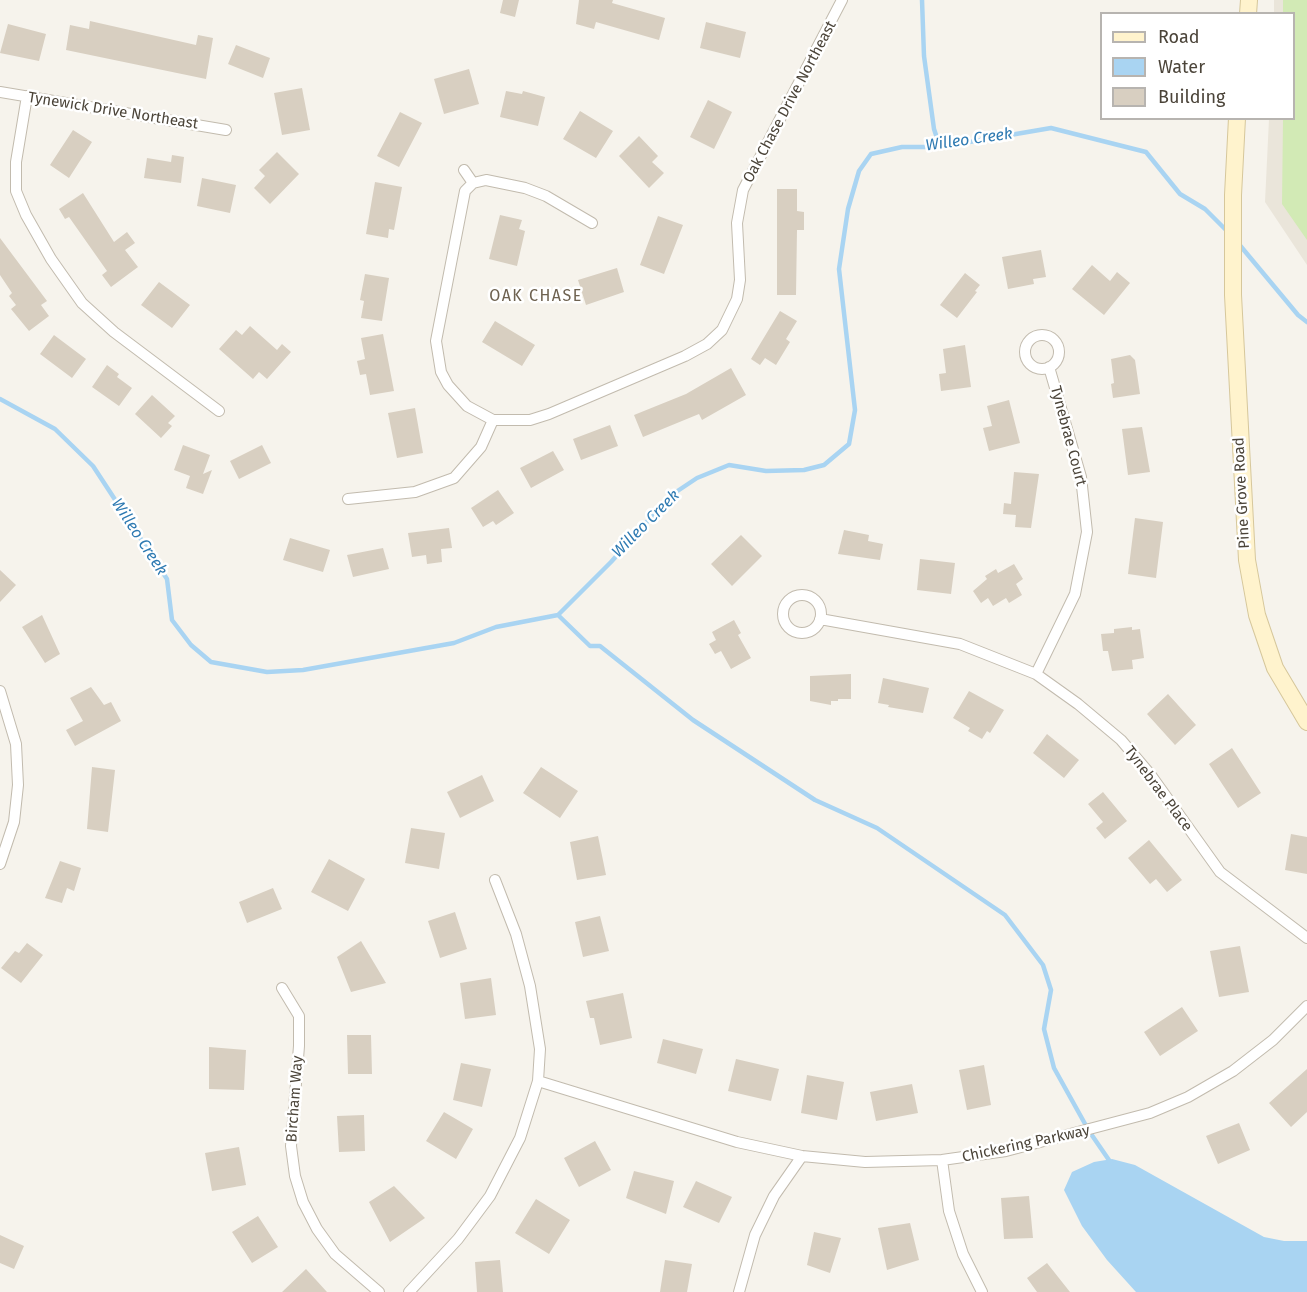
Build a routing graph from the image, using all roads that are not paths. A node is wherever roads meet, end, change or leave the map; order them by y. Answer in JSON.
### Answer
{"nodes":[{"id":1,"x":842,"y":0,"type":"edge"},
{"id":2,"x":0,"y":92,"type":"edge"},
{"id":3,"x":27,"y":96,"type":"junction"},
{"id":4,"x":1237,"y":120,"type":"edge"},
{"id":5,"x":226,"y":130,"type":"dead end"},
{"id":6,"x":465,"y":170,"type":"dead end"},
{"id":7,"x":473,"y":183,"type":"junction"},
{"id":8,"x":592,"y":223,"type":"dead end"},
{"id":9,"x":1049,"y":367,"type":"dead end"},
{"id":10,"x":219,"y":411,"type":"dead end"},
{"id":11,"x":493,"y":420,"type":"junction"},
{"id":12,"x":348,"y":499,"type":"dead end"},
{"id":13,"x":820,"y":618,"type":"dead end"},
{"id":14,"x":1036,"y":674,"type":"junction"},
{"id":15,"x":0,"y":691,"type":"edge"},
{"id":16,"x":1307,"y":722,"type":"edge"},
{"id":17,"x":0,"y":864,"type":"edge"},
{"id":18,"x":495,"y":880,"type":"dead end"},
{"id":19,"x":1307,"y":938,"type":"edge"},
{"id":20,"x":282,"y":988,"type":"dead end"},
{"id":21,"x":1307,"y":1006,"type":"edge"},
{"id":22,"x":538,"y":1081,"type":"junction"},
{"id":23,"x":802,"y":1156,"type":"junction"},
{"id":24,"x":942,"y":1160,"type":"junction"},
{"id":25,"x":379,"y":1292,"type":"edge"},
{"id":26,"x":409,"y":1292,"type":"edge"},
{"id":27,"x":739,"y":1292,"type":"edge"},
{"id":28,"x":982,"y":1292,"type":"edge"}],
"edges":[{"from":1,"to":11,"type":"street","name":"Oak Chase Drive Northeast"},
{"from":2,"to":3,"type":"street","name":"Tynewick Drive Northeast"},
{"from":3,"to":5,"type":"street","name":"Tynewick Drive Northeast"},
{"from":3,"to":10,"type":"street"},
{"from":4,"to":16,"type":"main road","name":"Pine Grove Road"},
{"from":6,"to":7,"type":"street"},
{"from":7,"to":8,"type":"street"},
{"from":7,"to":11,"type":"street","name":"Oak Chase Drive Northeast"},
{"from":9,"to":14,"type":"street","name":"Tynebrae Court"},
{"from":11,"to":12,"type":"street"},
{"from":13,"to":14,"type":"street","name":"Tynebrae Place"},
{"from":14,"to":19,"type":"street","name":"Tynebrae Place"},
{"from":15,"to":17,"type":"street"},
{"from":18,"to":22,"type":"street"},
{"from":20,"to":25,"type":"street","name":"Bircham Way"},
{"from":21,"to":24,"type":"street","name":"Chickering Parkway"},
{"from":22,"to":23,"type":"street","name":"Chickering Parkway"},
{"from":22,"to":26,"type":"street"},
{"from":23,"to":24,"type":"street","name":"Chickering Parkway"},
{"from":23,"to":27,"type":"street"},
{"from":24,"to":28,"type":"street"}]}
